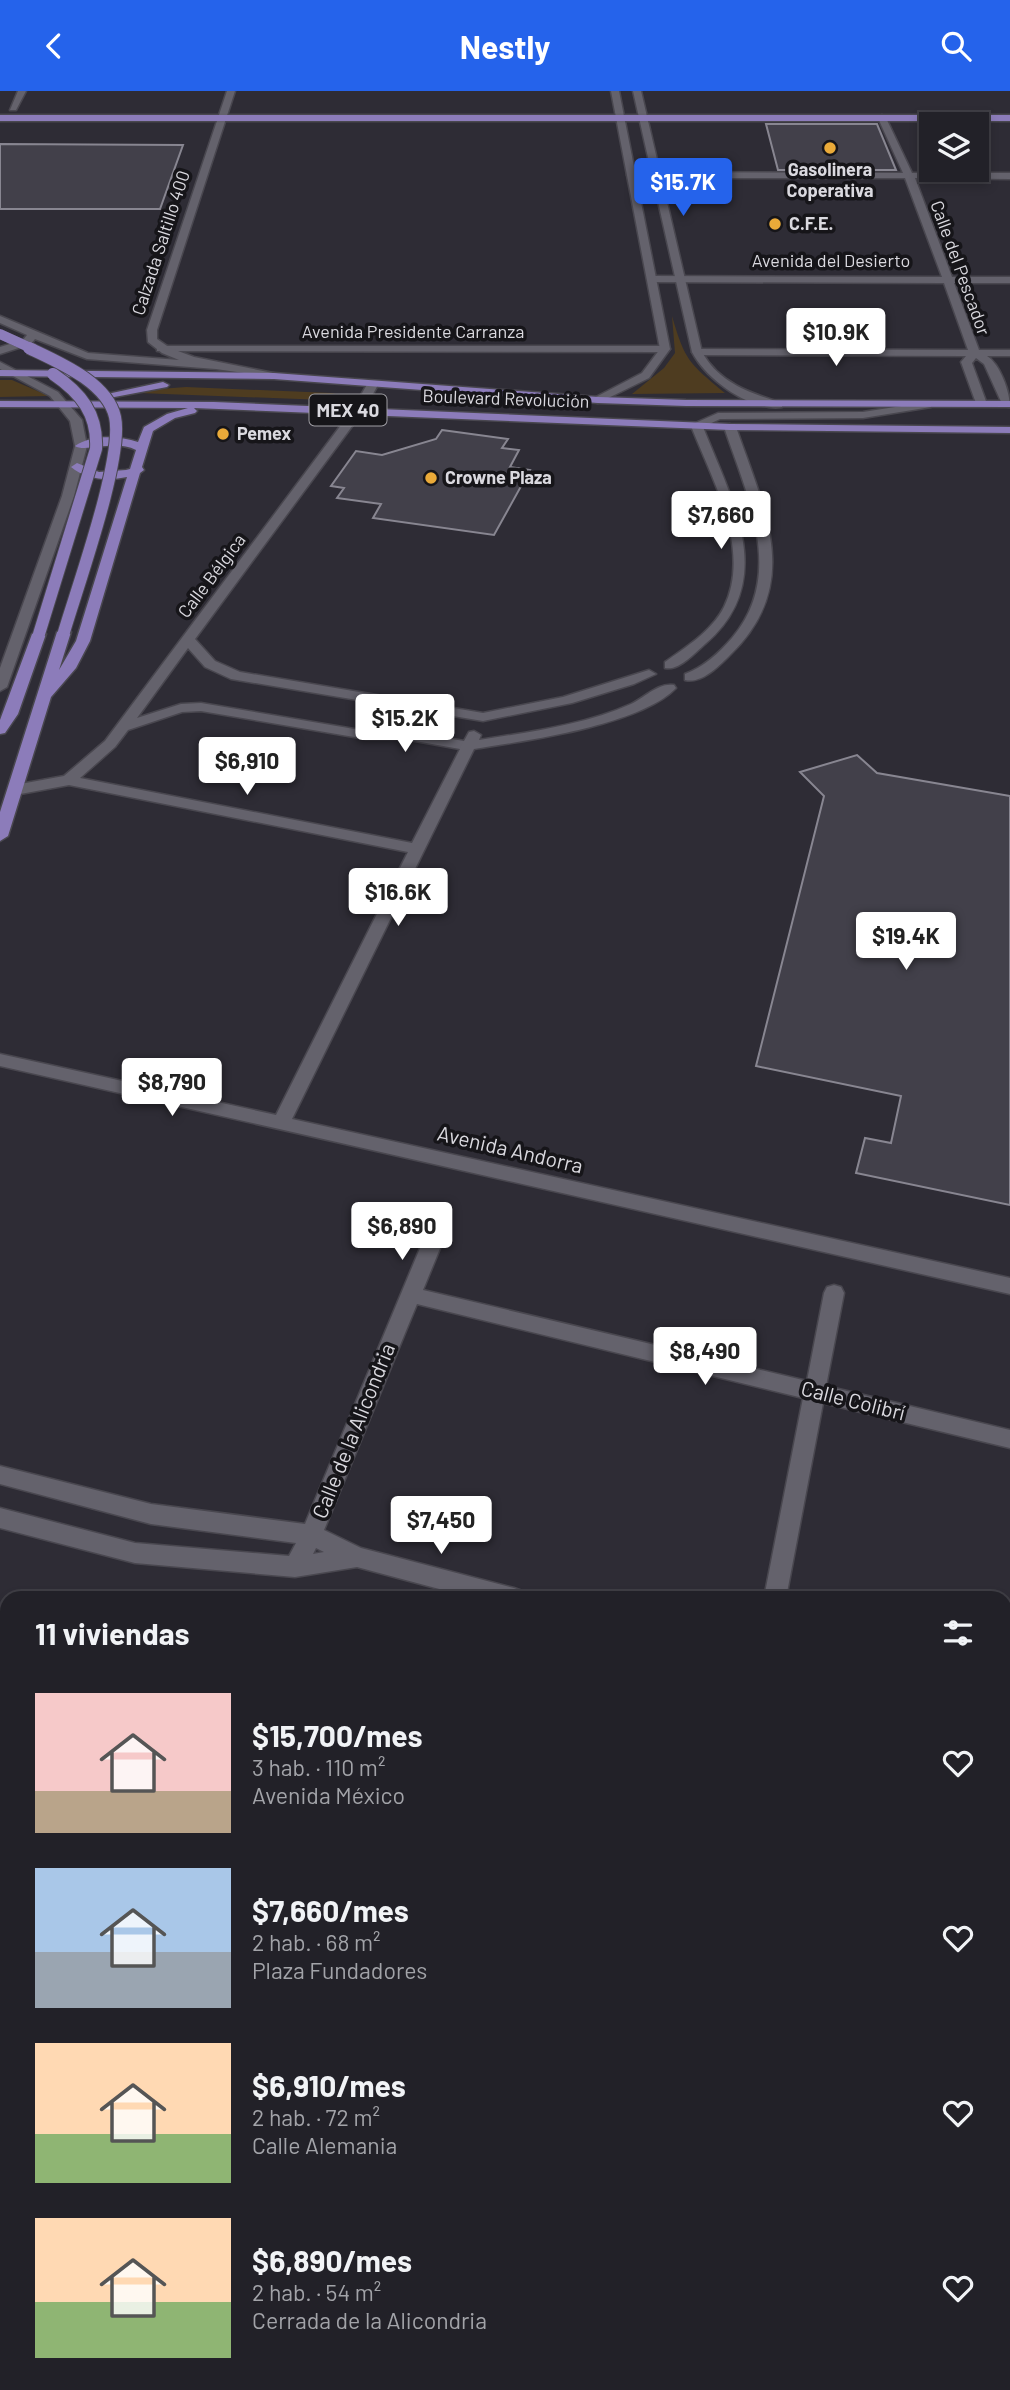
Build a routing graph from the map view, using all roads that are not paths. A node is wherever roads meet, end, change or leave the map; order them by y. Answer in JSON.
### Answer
{"nodes":[{"id":1,"x":22,"y":91,"type":"edge"},
{"id":2,"x":231,"y":91,"type":"edge"},
{"id":3,"x":615,"y":91,"type":"edge"},
{"id":4,"x":637,"y":91,"type":"edge"},
{"id":5,"x":0,"y":107,"type":"edge"},
{"id":6,"x":13,"y":108,"type":"junction"},
{"id":7,"x":959,"y":110,"type":"junction"},
{"id":8,"x":1010,"y":110,"type":"edge"},
{"id":9,"x":956,"y":112,"type":"edge"},
{"id":10,"x":224,"y":113,"type":"junction"},
{"id":11,"x":620,"y":114,"type":"junction"},
{"id":12,"x":643,"y":114,"type":"junction"},
{"id":13,"x":0,"y":118,"type":"edge"},
{"id":14,"x":883,"y":118,"type":"junction"},
{"id":15,"x":919,"y":118,"type":"edge"},
{"id":16,"x":989,"y":118,"type":"edge"},
{"id":17,"x":1010,"y":118,"type":"edge"},
{"id":18,"x":632,"y":176,"type":"junction"},
{"id":19,"x":657,"y":176,"type":"junction"},
{"id":20,"x":909,"y":176,"type":"junction"},
{"id":21,"x":1010,"y":176,"type":"edge"},
{"id":22,"x":653,"y":279,"type":"junction"},
{"id":23,"x":682,"y":279,"type":"junction"},
{"id":24,"x":949,"y":279,"type":"junction"},
{"id":25,"x":1010,"y":279,"type":"edge"},
{"id":26,"x":0,"y":319,"type":"edge"},
{"id":27,"x":0,"y":334,"type":"edge"},
{"id":28,"x":32,"y":335,"type":"junction"},
{"id":29,"x":0,"y":346,"type":"edge"},
{"id":30,"x":161,"y":349,"type":"junction"},
{"id":31,"x":665,"y":349,"type":"junction"},
{"id":32,"x":0,"y":351,"type":"edge"},
{"id":33,"x":697,"y":352,"type":"junction"},
{"id":34,"x":975,"y":353,"type":"junction"},
{"id":35,"x":1010,"y":353,"type":"edge"},
{"id":36,"x":0,"y":365,"type":"edge"},
{"id":37,"x":216,"y":366,"type":"junction"},
{"id":38,"x":0,"y":373,"type":"edge"},
{"id":39,"x":16,"y":373,"type":"junction"},
{"id":40,"x":274,"y":376,"type":"junction"},
{"id":41,"x":322,"y":380,"type":"junction"},
{"id":42,"x":373,"y":383,"type":"junction"},
{"id":43,"x":598,"y":400,"type":"junction"},
{"id":44,"x":63,"y":403,"type":"junction"},
{"id":45,"x":0,"y":404,"type":"edge"},
{"id":46,"x":981,"y":404,"type":"junction"},
{"id":47,"x":1009,"y":404,"type":"edge"},
{"id":48,"x":214,"y":405,"type":"junction"},
{"id":49,"x":778,"y":405,"type":"junction"},
{"id":50,"x":927,"y":405,"type":"junction"},
{"id":51,"x":358,"y":410,"type":"junction"},
{"id":52,"x":697,"y":426,"type":"junction"},
{"id":53,"x":730,"y":427,"type":"junction"},
{"id":54,"x":1010,"y":430,"type":"edge"},
{"id":55,"x":81,"y":446,"type":"junction"},
{"id":56,"x":142,"y":449,"type":"junction"},
{"id":57,"x":77,"y":467,"type":"junction"},
{"id":58,"x":138,"y":470,"type":"junction"},
{"id":59,"x":735,"y":529,"type":"junction"},
{"id":60,"x":762,"y":529,"type":"junction"},
{"id":61,"x":187,"y":638,"type":"junction"},
{"id":62,"x":670,"y":665,"type":"junction"},
{"id":63,"x":649,"y":674,"type":"junction"},
{"id":64,"x":690,"y":677,"type":"junction"},
{"id":65,"x":0,"y":687,"type":"edge"},
{"id":66,"x":669,"y":688,"type":"junction"},
{"id":67,"x":43,"y":697,"type":"junction"},
{"id":68,"x":484,"y":717,"type":"junction"},
{"id":69,"x":123,"y":727,"type":"junction"},
{"id":70,"x":0,"y":730,"type":"edge"},
{"id":71,"x":468,"y":745,"type":"junction"},
{"id":72,"x":69,"y":780,"type":"junction"},
{"id":73,"x":15,"y":790,"type":"junction"},
{"id":74,"x":0,"y":836,"type":"edge"},
{"id":75,"x":417,"y":849,"type":"junction"},
{"id":76,"x":0,"y":1059,"type":"edge"},
{"id":77,"x":281,"y":1122,"type":"junction"},
{"id":78,"x":428,"y":1229,"type":"dead end"},
{"id":79,"x":1010,"y":1286,"type":"edge"},
{"id":80,"x":834,"y":1293,"type":"dead end"},
{"id":81,"x":411,"y":1295,"type":"junction"},
{"id":82,"x":815,"y":1392,"type":"junction"},
{"id":83,"x":1010,"y":1439,"type":"edge"},
{"id":84,"x":0,"y":1475,"type":"edge"},
{"id":85,"x":0,"y":1518,"type":"edge"},
{"id":86,"x":311,"y":1535,"type":"junction"},
{"id":87,"x":357,"y":1557,"type":"junction"},
{"id":88,"x":295,"y":1567,"type":"junction"},
{"id":89,"x":487,"y":1591,"type":"edge"},
{"id":90,"x":776,"y":1591,"type":"edge"}],
"edges":[{"from":1,"to":6,"type":"street"},
{"from":2,"to":10,"type":"street","name":"Calzada Saltillo 400"},
{"from":3,"to":11,"type":"street"},
{"from":4,"to":12,"type":"street"},
{"from":5,"to":6,"type":"main road"},
{"from":6,"to":10,"type":"main road"},
{"from":7,"to":8,"type":"main road"},
{"from":7,"to":9,"type":"main road"},
{"from":7,"to":12,"type":"main road"},
{"from":10,"to":11,"type":"main road"},
{"from":10,"to":13,"type":"main road"},
{"from":10,"to":30,"type":"street","name":"Calzada Saltillo 400"},
{"from":11,"to":12,"type":"main road"},
{"from":11,"to":18,"type":"street"},
{"from":12,"to":14,"type":"main road"},
{"from":12,"to":19,"type":"street"},
{"from":14,"to":15,"type":"main road"},
{"from":14,"to":20,"type":"street","name":"Calle del Pescador"},
{"from":16,"to":17,"type":"main road"},
{"from":18,"to":19,"type":"street"},
{"from":18,"to":22,"type":"street"},
{"from":19,"to":20,"type":"street"},
{"from":19,"to":23,"type":"street"},
{"from":20,"to":21,"type":"street"},
{"from":20,"to":24,"type":"street","name":"Calle del Pescador"},
{"from":22,"to":23,"type":"street","name":"Avenida del Desierto"},
{"from":22,"to":31,"type":"street"},
{"from":23,"to":24,"type":"street","name":"Avenida del Desierto"},
{"from":23,"to":33,"type":"street"},
{"from":24,"to":25,"type":"street","name":"Avenida del Desierto"},
{"from":24,"to":34,"type":"street","name":"Calle del Pescador"},
{"from":26,"to":28,"type":"street"},
{"from":27,"to":67,"type":"main road","bridge":true},
{"from":28,"to":32,"type":"street"},
{"from":28,"to":37,"type":"street"},
{"from":29,"to":70,"type":"main road","bridge":true},
{"from":30,"to":31,"type":"street","name":"Avenida Presidente Carranza"},
{"from":30,"to":37,"type":"street"},
{"from":31,"to":43,"type":"street"},
{"from":33,"to":34,"type":"street"},
{"from":33,"to":49,"type":"street"},
{"from":34,"to":35,"type":"street"},
{"from":34,"to":46,"type":"street"},
{"from":34,"to":47,"type":"street"},
{"from":36,"to":39,"type":"street"},
{"from":37,"to":40,"type":"street"},
{"from":38,"to":39,"type":"main road","number":"MEX 40"},
{"from":39,"to":40,"type":"main road","number":"MEX 40"},
{"from":39,"to":44,"type":"street"},
{"from":40,"to":41,"type":"main road","number":"MEX 40"},
{"from":41,"to":42,"type":"main road","number":"MEX 40"},
{"from":41,"to":44,"type":"main road"},
{"from":42,"to":43,"type":"main road","number":"MEX 40"},
{"from":42,"to":51,"type":"street","name":"Calle Bélgica"},
{"from":43,"to":49,"type":"main road","number":"MEX 40"},
{"from":44,"to":45,"type":"main road","name":"Boulevard Revolución","number":"MEX 40"},
{"from":44,"to":48,"type":"main road","name":"Boulevard Revolución","number":"MEX 40"},
{"from":44,"to":55,"type":"street"},
{"from":46,"to":47,"type":"main road","number":"MEX 40"},
{"from":46,"to":50,"type":"main road","number":"MEX 40"},
{"from":48,"to":51,"type":"main road","name":"Boulevard Revolución","number":"MEX 40"},
{"from":48,"to":56,"type":"main road"},
{"from":49,"to":50,"type":"main road","number":"MEX 40"},
{"from":50,"to":52,"type":"street"},
{"from":51,"to":52,"type":"main road","name":"Boulevard Revolución","number":"MEX 40"},
{"from":51,"to":61,"type":"street","name":"Calle Bélgica"},
{"from":52,"to":53,"type":"main road","name":"Boulevard Revolución","number":"MEX 40"},
{"from":52,"to":59,"type":"street"},
{"from":53,"to":54,"type":"main road","name":"Boulevard Revolución","number":"MEX 40"},
{"from":53,"to":60,"type":"street"},
{"from":55,"to":56,"type":"main road"},
{"from":55,"to":57,"type":"street"},
{"from":56,"to":58,"type":"main road"},
{"from":57,"to":58,"type":"main road"},
{"from":57,"to":65,"type":"street"},
{"from":58,"to":67,"type":"main road"},
{"from":59,"to":60,"type":"street"},
{"from":59,"to":62,"type":"street"},
{"from":60,"to":64,"type":"street"},
{"from":61,"to":68,"type":"street"},
{"from":61,"to":69,"type":"street","name":"Calle Bélgica"},
{"from":62,"to":63,"type":"street"},
{"from":62,"to":64,"type":"street"},
{"from":63,"to":66,"type":"street"},
{"from":63,"to":68,"type":"street"},
{"from":64,"to":66,"type":"street"},
{"from":66,"to":71,"type":"street"},
{"from":67,"to":73,"type":"main road"},
{"from":68,"to":71,"type":"street"},
{"from":69,"to":71,"type":"street"},
{"from":69,"to":72,"type":"street","name":"Calle Bélgica"},
{"from":71,"to":75,"type":"street"},
{"from":72,"to":73,"type":"street"},
{"from":72,"to":75,"type":"street"},
{"from":73,"to":74,"type":"main road"},
{"from":75,"to":77,"type":"street"},
{"from":76,"to":77,"type":"street","name":"Avenida Andorra"},
{"from":77,"to":79,"type":"street","name":"Avenida Andorra"},
{"from":78,"to":81,"type":"street","name":"Calle de la Alicondria"},
{"from":80,"to":82,"type":"street"},
{"from":81,"to":82,"type":"street","name":"Calle Colibrí"},
{"from":81,"to":86,"type":"street","name":"Calle de la Alicondria"},
{"from":82,"to":83,"type":"street","name":"Calle Colibrí"},
{"from":82,"to":90,"type":"street"},
{"from":84,"to":86,"type":"street"},
{"from":85,"to":88,"type":"street"},
{"from":86,"to":87,"type":"street"},
{"from":86,"to":88,"type":"street","name":"Calle de la Alicondria"},
{"from":87,"to":88,"type":"street"},
{"from":87,"to":89,"type":"street"}]}
